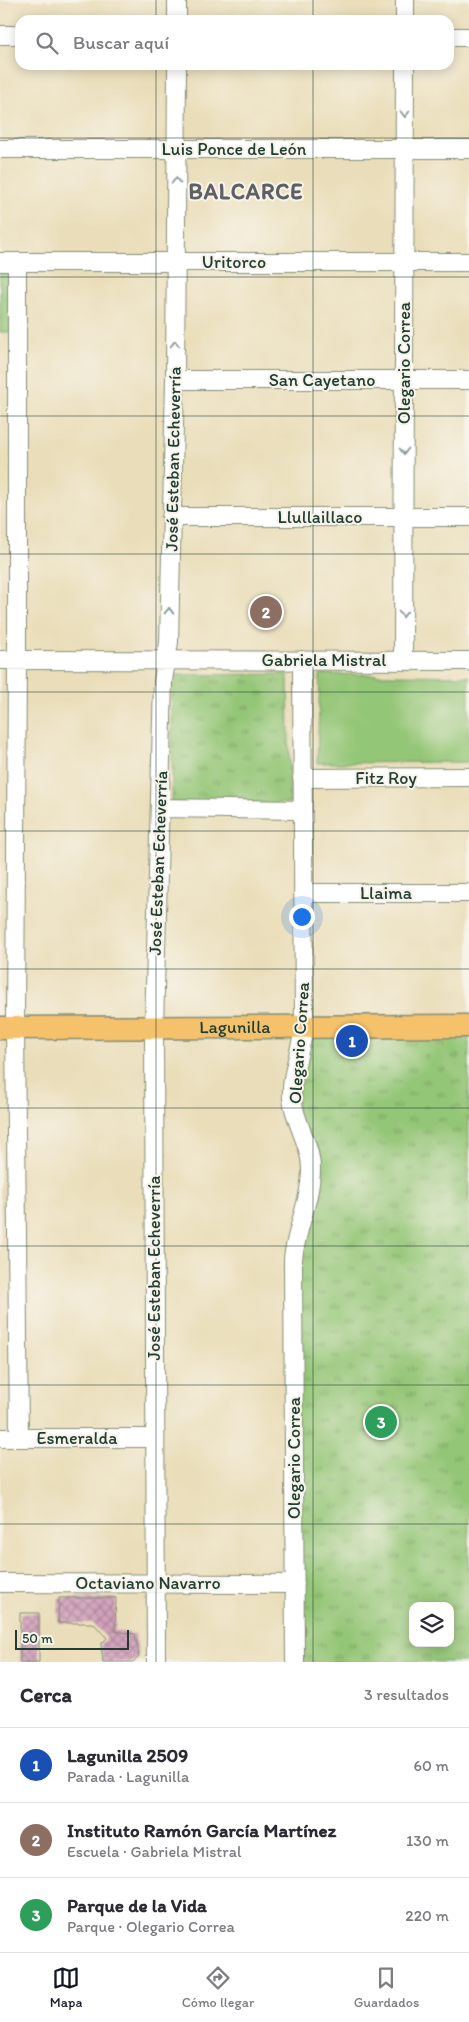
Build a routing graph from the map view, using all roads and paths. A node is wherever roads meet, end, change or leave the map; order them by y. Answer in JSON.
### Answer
{"nodes":[{"id":1,"x":178,"y":0,"type":"edge"},
{"id":2,"x":405,"y":0,"type":"edge"},
{"id":3,"x":177,"y":15,"type":"edge"},
{"id":4,"x":405,"y":15,"type":"edge"},
{"id":5,"x":0,"y":35,"type":"edge"},
{"id":6,"x":15,"y":35,"type":"edge"},
{"id":7,"x":454,"y":37,"type":"edge"},
{"id":8,"x":469,"y":37,"type":"edge"},
{"id":9,"x":177,"y":70,"type":"edge"},
{"id":10,"x":405,"y":70,"type":"edge"},
{"id":11,"x":0,"y":148,"type":"edge"},
{"id":12,"x":176,"y":149,"type":"junction"},
{"id":13,"x":405,"y":149,"type":"junction"},
{"id":14,"x":469,"y":149,"type":"edge"},
{"id":15,"x":8,"y":262,"type":"edge"},
{"id":16,"x":176,"y":262,"type":"junction"},
{"id":17,"x":404,"y":262,"type":"junction"},
{"id":18,"x":469,"y":262,"type":"edge"},
{"id":19,"x":9,"y":338,"type":"edge"},
{"id":20,"x":175,"y":380,"type":"junction"},
{"id":21,"x":404,"y":380,"type":"junction"},
{"id":22,"x":469,"y":380,"type":"edge"},
{"id":23,"x":171,"y":517,"type":"junction"},
{"id":24,"x":404,"y":517,"type":"junction"},
{"id":25,"x":469,"y":517,"type":"edge"},
{"id":26,"x":8,"y":660,"type":"edge"},
{"id":27,"x":166,"y":660,"type":"junction"},
{"id":28,"x":302,"y":660,"type":"junction"},
{"id":29,"x":403,"y":661,"type":"junction"},
{"id":30,"x":469,"y":661,"type":"edge"},
{"id":31,"x":469,"y":777,"type":"edge"},
{"id":32,"x":302,"y":778,"type":"junction"},
{"id":33,"x":160,"y":808,"type":"junction"},
{"id":34,"x":302,"y":810,"type":"junction"},
{"id":35,"x":303,"y":893,"type":"junction"},
{"id":36,"x":469,"y":893,"type":"edge"},
{"id":37,"x":469,"y":1026,"type":"edge"},
{"id":38,"x":7,"y":1028,"type":"edge"},
{"id":39,"x":154,"y":1028,"type":"junction"},
{"id":40,"x":304,"y":1028,"type":"junction"},
{"id":41,"x":0,"y":1438,"type":"edge"},
{"id":42,"x":19,"y":1438,"type":"junction"},
{"id":43,"x":155,"y":1438,"type":"junction"},
{"id":44,"x":0,"y":1582,"type":"edge"},
{"id":45,"x":156,"y":1583,"type":"junction"},
{"id":46,"x":295,"y":1584,"type":"junction"},
{"id":47,"x":156,"y":1662,"type":"edge"},
{"id":48,"x":295,"y":1662,"type":"edge"}],
"edges":[{"from":1,"to":3,"type":"street"},
{"from":2,"to":4,"type":"street"},
{"from":5,"to":6,"type":"street"},
{"from":7,"to":8,"type":"street"},
{"from":9,"to":12,"type":"street","name":"José Esteban Echeverría"},
{"from":10,"to":13,"type":"street","name":"Olegario Correa","one_way":true},
{"from":11,"to":12,"type":"street","name":"Luis Ponce de León"},
{"from":12,"to":13,"type":"street","name":"Luis Ponce de León"},
{"from":16,"to":12,"type":"street","name":"José Esteban Echeverría","one_way":true},
{"from":13,"to":14,"type":"street","name":"Luis Ponce de León"},
{"from":13,"to":17,"type":"street","name":"Olegario Correa"},
{"from":15,"to":16,"type":"street","name":"Uritorco"},
{"from":15,"to":19,"type":"street"},
{"from":16,"to":17,"type":"street","name":"Uritorco"},
{"from":20,"to":16,"type":"street","name":"José Esteban Echeverría","one_way":true},
{"from":17,"to":18,"type":"street","name":"Uritorco"},
{"from":17,"to":21,"type":"street","name":"Olegario Correa"},
{"from":19,"to":26,"type":"street"},
{"from":20,"to":21,"type":"street","name":"San Cayetano"},
{"from":20,"to":23,"type":"street","name":"José Esteban Echeverría"},
{"from":21,"to":22,"type":"street","name":"San Cayetano"},
{"from":21,"to":24,"type":"street","name":"Olegario Correa","one_way":true},
{"from":23,"to":24,"type":"street","name":"Llullaillaco"},
{"from":27,"to":23,"type":"street","name":"José Esteban Echeverría","one_way":true},
{"from":24,"to":25,"type":"street","name":"Llullaillaco"},
{"from":24,"to":29,"type":"street","name":"Olegario Correa","one_way":true},
{"from":26,"to":27,"type":"street","name":"Gabriela Mistral"},
{"from":26,"to":38,"type":"street"},
{"from":27,"to":28,"type":"street","name":"Gabriela Mistral"},
{"from":27,"to":33,"type":"street","name":"José Esteban Echeverría"},
{"from":28,"to":29,"type":"street","name":"Gabriela Mistral"},
{"from":28,"to":32,"type":"street","name":"Olegario Correa"},
{"from":29,"to":30,"type":"street","name":"Gabriela Mistral"},
{"from":31,"to":32,"type":"street","name":"Fitz Roy"},
{"from":32,"to":34,"type":"street","name":"Olegario Correa"},
{"from":33,"to":34,"type":"street"},
{"from":33,"to":39,"type":"street","name":"José Esteban Echeverría"},
{"from":34,"to":35,"type":"street","name":"Olegario Correa"},
{"from":35,"to":36,"type":"street","name":"Llaima"},
{"from":35,"to":40,"type":"street","name":"Olegario Correa"},
{"from":37,"to":40,"type":"main road","name":"Lagunilla"},
{"from":38,"to":39,"type":"main road","name":"Lagunilla"},
{"from":38,"to":42,"type":"street"},
{"from":39,"to":40,"type":"main road","name":"Lagunilla"},
{"from":39,"to":43,"type":"street","name":"José Esteban Echeverría"},
{"from":40,"to":46,"type":"street","name":"Olegario Correa"},
{"from":41,"to":42,"type":"street","name":"Esmeralda"},
{"from":42,"to":43,"type":"street","name":"Esmeralda"},
{"from":43,"to":45,"type":"street","name":"José Esteban Echeverría"},
{"from":44,"to":45,"type":"street","name":"Octaviano Navarro"},
{"from":45,"to":46,"type":"street","name":"Octaviano Navarro"},
{"from":45,"to":47,"type":"street","name":"José Esteban Echeverría"},
{"from":46,"to":48,"type":"street","name":"Olegario Correa"}]}
